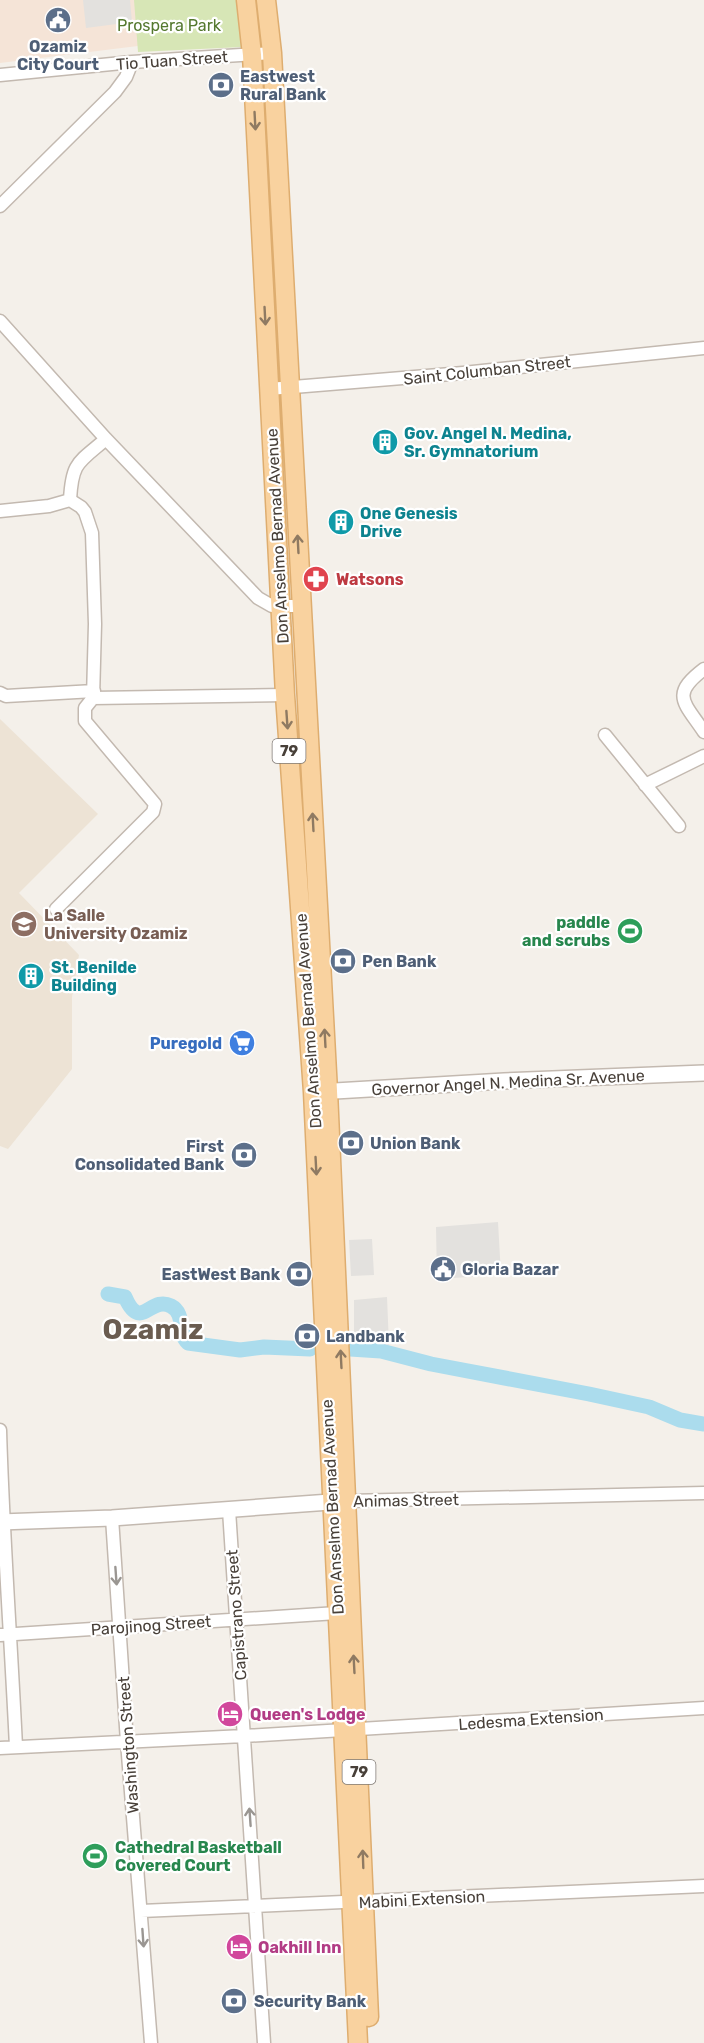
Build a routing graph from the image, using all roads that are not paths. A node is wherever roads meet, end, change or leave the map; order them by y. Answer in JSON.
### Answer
{"nodes":[{"id":1,"x":246,"y":0,"type":"edge"},
{"id":2,"x":266,"y":0,"type":"edge"},
{"id":3,"x":272,"y":53,"type":"junction"},
{"id":4,"x":252,"y":55,"type":"junction"},
{"id":5,"x":132,"y":62,"type":"junction"},
{"id":6,"x":0,"y":75,"type":"edge"},
{"id":7,"x":0,"y":206,"type":"edge"},
{"id":8,"x":0,"y":321,"type":"edge"},
{"id":9,"x":704,"y":348,"type":"edge"},
{"id":10,"x":290,"y":387,"type":"junction"},
{"id":11,"x":269,"y":389,"type":"junction"},
{"id":12,"x":106,"y":439,"type":"junction"},
{"id":13,"x":70,"y":501,"type":"junction"},
{"id":14,"x":0,"y":511,"type":"edge"},
{"id":15,"x":301,"y":606,"type":"junction"},
{"id":16,"x":280,"y":607,"type":"junction"},
{"id":17,"x":704,"y":669,"type":"edge"},
{"id":18,"x":0,"y":693,"type":"edge"},
{"id":19,"x":93,"y":695,"type":"junction"},
{"id":20,"x":285,"y":695,"type":"junction"},
{"id":21,"x":704,"y":732,"type":"edge"},
{"id":22,"x":605,"y":735,"type":"dead end"},
{"id":23,"x":704,"y":756,"type":"edge"},
{"id":24,"x":645,"y":785,"type":"junction"},
{"id":25,"x":679,"y":826,"type":"dead end"},
{"id":26,"x":306,"y":861,"type":"junction"},
{"id":27,"x":56,"y":909,"type":"dead end"},
{"id":28,"x":704,"y":1073,"type":"edge"},
{"id":29,"x":320,"y":1092,"type":"junction"},
{"id":30,"x":0,"y":1430,"type":"edge"},
{"id":31,"x":704,"y":1493,"type":"edge"},
{"id":32,"x":340,"y":1501,"type":"junction"},
{"id":33,"x":229,"y":1510,"type":"junction"},
{"id":34,"x":112,"y":1518,"type":"junction"},
{"id":35,"x":1,"y":1522,"type":"edge"},
{"id":36,"x":337,"y":1613,"type":"junction"},
{"id":37,"x":236,"y":1620,"type":"junction"},
{"id":38,"x":120,"y":1628,"type":"junction"},
{"id":39,"x":5,"y":1634,"type":"edge"},
{"id":40,"x":704,"y":1708,"type":"edge"},
{"id":41,"x":350,"y":1730,"type":"junction"},
{"id":42,"x":244,"y":1736,"type":"junction"},
{"id":43,"x":127,"y":1742,"type":"junction"},
{"id":44,"x":0,"y":1748,"type":"edge"},
{"id":45,"x":16,"y":1748,"type":"junction"},
{"id":46,"x":704,"y":1886,"type":"edge"},
{"id":47,"x":358,"y":1902,"type":"junction"},
{"id":48,"x":256,"y":1906,"type":"junction"},
{"id":49,"x":141,"y":1911,"type":"junction"},
{"id":50,"x":151,"y":2043,"type":"edge"},
{"id":51,"x":264,"y":2043,"type":"edge"},
{"id":52,"x":358,"y":2043,"type":"edge"},
{"id":53,"x":370,"y":2043,"type":"edge"}],
"edges":[{"from":1,"to":4,"type":"main road","name":"Don Anselmo Bernad Avenue","number":"79"},
{"from":2,"to":3,"type":"main road","name":"Don Anselmo Bernad Avenue","number":"79"},
{"from":3,"to":4,"type":"street","name":"Tio Tuan Street"},
{"from":3,"to":10,"type":"main road","name":"Don Anselmo Bernad Avenue","number":"79"},
{"from":4,"to":5,"type":"street","name":"Tio Tuan Street"},
{"from":4,"to":11,"type":"main road","name":"Don Anselmo Bernad Avenue","number":"79","one_way":true},
{"from":5,"to":6,"type":"street","name":"Tio Tuan Street"},
{"from":5,"to":7,"type":"street"},
{"from":8,"to":12,"type":"street"},
{"from":9,"to":10,"type":"street","name":"Saint Columban Street"},
{"from":10,"to":11,"type":"street","name":"Saint Columban Street"},
{"from":15,"to":10,"type":"main road","name":"Don Anselmo Bernad Avenue","number":"79","one_way":true},
{"from":11,"to":16,"type":"main road","name":"Don Anselmo Bernad Avenue","number":"79"},
{"from":12,"to":13,"type":"street"},
{"from":12,"to":16,"type":"street"},
{"from":13,"to":14,"type":"street"},
{"from":13,"to":19,"type":"street"},
{"from":15,"to":16,"type":"street"},
{"from":26,"to":15,"type":"main road","name":"Don Anselmo Bernad Avenue","number":"79","one_way":true},
{"from":16,"to":20,"type":"main road","name":"Don Anselmo Bernad Avenue","number":"79"},
{"from":17,"to":21,"type":"street"},
{"from":18,"to":19,"type":"street"},
{"from":19,"to":20,"type":"street"},
{"from":19,"to":27,"type":"street"},
{"from":20,"to":26,"type":"main road","name":"Don Anselmo Bernad Avenue","number":"79","one_way":true},
{"from":22,"to":24,"type":"street"},
{"from":23,"to":24,"type":"street"},
{"from":24,"to":25,"type":"street"},
{"from":26,"to":29,"type":"main road","name":"Don Anselmo Bernad Avenue","number":"79"},
{"from":28,"to":29,"type":"street","name":"Governor Angel N. Medina Sr. Avenue"},
{"from":29,"to":32,"type":"main road","name":"Don Anselmo Bernad Avenue","number":"79"},
{"from":30,"to":35,"type":"street"},
{"from":31,"to":32,"type":"street","name":"Animas Street"},
{"from":32,"to":33,"type":"street","name":"Animas Street"},
{"from":32,"to":36,"type":"main road","name":"Don Anselmo Bernad Avenue","number":"79"},
{"from":41,"to":32,"type":"main road","name":"Don Anselmo Bernad Avenue","number":"79","one_way":true},
{"from":33,"to":34,"type":"street","name":"Animas Street"},
{"from":33,"to":37,"type":"street","name":"Capistrano Street"},
{"from":34,"to":35,"type":"street","name":"Animas Street"},
{"from":34,"to":38,"type":"street","name":"Washington Street","one_way":true},
{"from":35,"to":39,"type":"street"},
{"from":36,"to":37,"type":"street","name":"Parojinog Street"},
{"from":36,"to":41,"type":"main road","name":"Don Anselmo Bernad Avenue","number":"79"},
{"from":37,"to":38,"type":"street","name":"Parojinog Street"},
{"from":37,"to":42,"type":"street","name":"Capistrano Street"},
{"from":38,"to":39,"type":"street","name":"Parojinog Street"},
{"from":38,"to":43,"type":"street","name":"Washington Street"},
{"from":39,"to":45,"type":"street"},
{"from":40,"to":41,"type":"street","name":"Ledesma Extension"},
{"from":41,"to":42,"type":"street","name":"Ledesma Extension"},
{"from":41,"to":47,"type":"main road","name":"Don Anselmo Bernad Avenue","number":"79"},
{"from":42,"to":43,"type":"street","name":"Ledesma Extension"},
{"from":48,"to":42,"type":"street","name":"Capistrano Street","one_way":true},
{"from":43,"to":45,"type":"street","name":"Ledesma Extension"},
{"from":43,"to":49,"type":"street","name":"Washington Street"},
{"from":44,"to":45,"type":"street","name":"Ledesma Extension"},
{"from":46,"to":47,"type":"street","name":"Mabini Extension"},
{"from":47,"to":48,"type":"street","name":"Mabini Extension"},
{"from":47,"to":52,"type":"main road","name":"Don Anselmo Bernad Avenue","number":"79"},
{"from":47,"to":53,"type":"main road","name":"Don Anselmo Bernad Avenue","number":"79"},
{"from":48,"to":49,"type":"street","name":"Mabini Extension"},
{"from":48,"to":51,"type":"street","name":"Capistrano Street"},
{"from":49,"to":50,"type":"street","name":"Washington Street","one_way":true}]}
